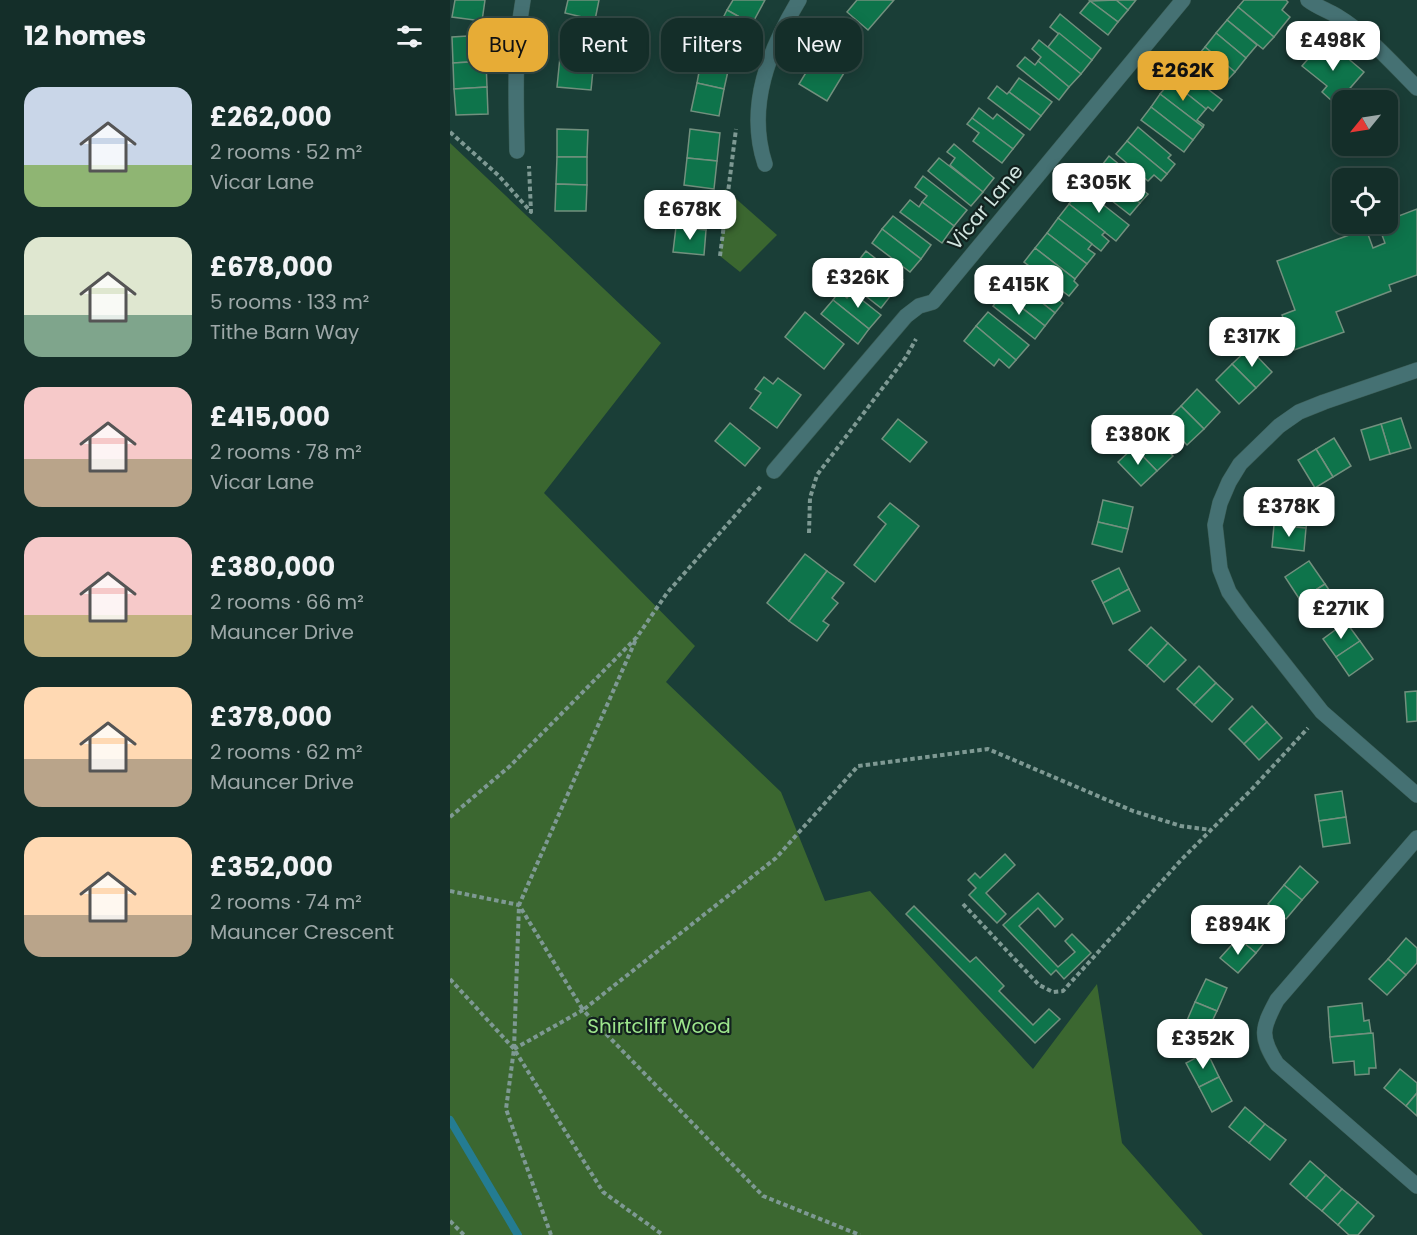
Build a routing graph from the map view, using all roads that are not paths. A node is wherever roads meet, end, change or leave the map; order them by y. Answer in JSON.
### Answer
{"nodes":[{"id":1,"x":523,"y":0,"type":"edge"},
{"id":2,"x":799,"y":0,"type":"edge"},
{"id":3,"x":1183,"y":0,"type":"edge"},
{"id":4,"x":1308,"y":0,"type":"edge"},
{"id":5,"x":1417,"y":88,"type":"edge"},
{"id":6,"x":517,"y":151,"type":"dead end"},
{"id":7,"x":765,"y":164,"type":"dead end"},
{"id":8,"x":1417,"y":370,"type":"edge"},
{"id":9,"x":774,"y":471,"type":"road end"},
{"id":10,"x":1417,"y":795,"type":"edge"},
{"id":11,"x":1417,"y":838,"type":"edge"},
{"id":12,"x":1417,"y":1186,"type":"edge"}],
"edges":[{"from":1,"to":6,"type":"street"},
{"from":2,"to":7,"type":"street"},
{"from":3,"to":9,"type":"street","name":"Vicar Lane"},
{"from":4,"to":5,"type":"street"},
{"from":8,"to":10,"type":"street"},
{"from":11,"to":12,"type":"street"}]}
